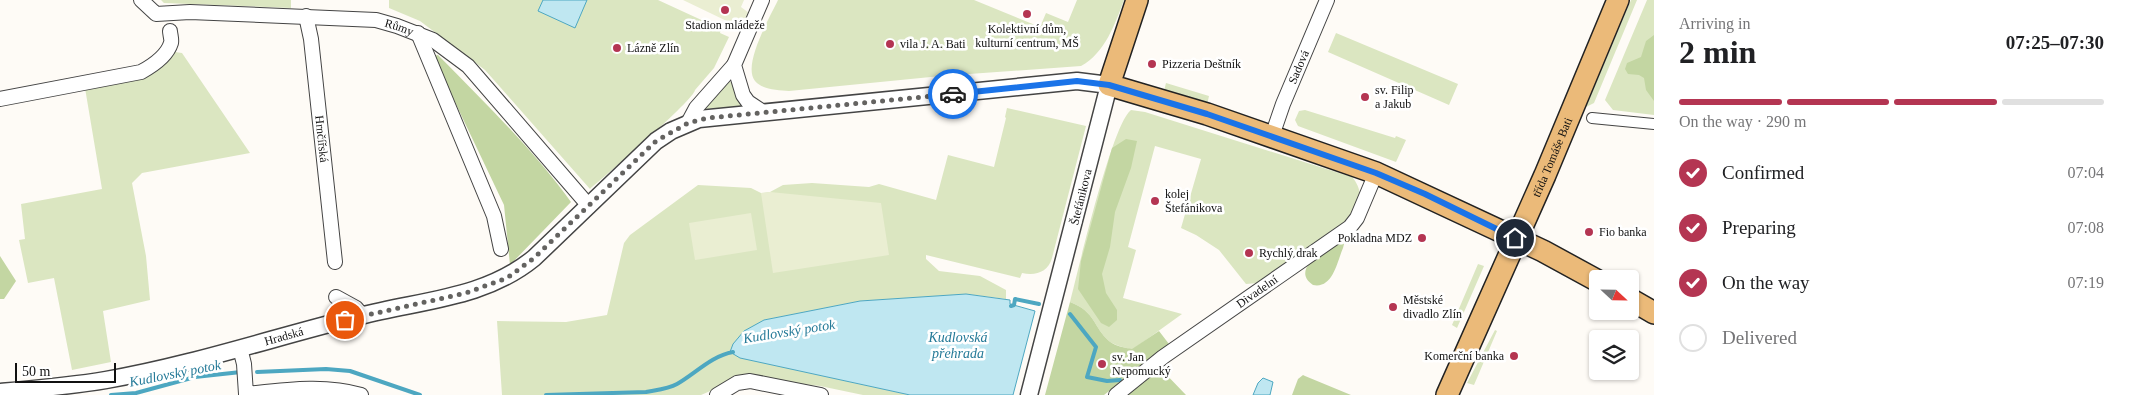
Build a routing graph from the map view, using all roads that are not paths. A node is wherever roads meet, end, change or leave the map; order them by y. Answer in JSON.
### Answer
{"nodes":[{"id":1,"x":141,"y":0,"type":"edge"},
{"id":2,"x":762,"y":0,"type":"edge"},
{"id":3,"x":1137,"y":0,"type":"edge"},
{"id":4,"x":1327,"y":0,"type":"edge"},
{"id":5,"x":1618,"y":0,"type":"edge"},
{"id":6,"x":306,"y":16,"type":"junction"},
{"id":7,"x":170,"y":31,"type":"dead end"},
{"id":8,"x":418,"y":33,"type":"junction"},
{"id":9,"x":734,"y":65,"type":"junction"},
{"id":10,"x":1109,"y":85,"type":"junction"},
{"id":11,"x":0,"y":99,"type":"edge"},
{"id":12,"x":763,"y":112,"type":"junction"},
{"id":13,"x":1592,"y":118,"type":"dead end"},
{"id":14,"x":688,"y":123,"type":"junction"},
{"id":15,"x":1654,"y":124,"type":"edge"},
{"id":16,"x":1272,"y":136,"type":"junction"},
{"id":17,"x":1376,"y":173,"type":"junction"},
{"id":18,"x":589,"y":206,"type":"junction"},
{"id":19,"x":1515,"y":238,"type":"junction"},
{"id":20,"x":501,"y":249,"type":"dead end"},
{"id":21,"x":335,"y":262,"type":"dead end"},
{"id":22,"x":1589,"y":276,"type":"edge"},
{"id":23,"x":336,"y":297,"type":"dead end"},
{"id":24,"x":1639,"y":304,"type":"edge"},
{"id":25,"x":1654,"y":313,"type":"edge"},
{"id":26,"x":362,"y":315,"type":"junction"},
{"id":27,"x":240,"y":348,"type":"junction"},
{"id":28,"x":0,"y":392,"type":"edge"},
{"id":29,"x":242,"y":395,"type":"edge"},
{"id":30,"x":361,"y":395,"type":"edge"},
{"id":31,"x":717,"y":395,"type":"edge"},
{"id":32,"x":821,"y":395,"type":"edge"},
{"id":33,"x":1029,"y":395,"type":"edge"},
{"id":34,"x":1116,"y":395,"type":"edge"},
{"id":35,"x":1447,"y":395,"type":"edge"}],
"edges":[{"from":1,"to":6,"type":"street","name":"Růmy"},
{"from":2,"to":9,"type":"street","name":"Hradská"},
{"from":3,"to":10,"type":"main road","name":"Štefánikova"},
{"from":4,"to":16,"type":"street","name":"Sadová"},
{"from":5,"to":19,"type":"main road","name":"třída Tomáše Bati"},
{"from":6,"to":8,"type":"street","name":"Růmy"},
{"from":6,"to":21,"type":"street","name":"Hrnčířská"},
{"from":7,"to":11,"type":"street"},
{"from":8,"to":18,"type":"street","name":"Růmy"},
{"from":8,"to":20,"type":"street"},
{"from":9,"to":12,"type":"street"},
{"from":9,"to":14,"type":"street","name":"Hradská"},
{"from":10,"to":12,"type":"street","name":"Hradská"},
{"from":10,"to":16,"type":"main road"},
{"from":10,"to":33,"type":"street","name":"Štefánikova"},
{"from":12,"to":14,"type":"street","name":"Hradská"},
{"from":13,"to":15,"type":"street"},
{"from":14,"to":18,"type":"street","name":"Hradská"},
{"from":16,"to":17,"type":"main road"},
{"from":17,"to":19,"type":"main road"},
{"from":17,"to":34,"type":"street","name":"Divadelní"},
{"from":18,"to":26,"type":"street","name":"Hradská"},
{"from":19,"to":22,"type":"main road"},
{"from":19,"to":35,"type":"main road","name":"třída Tomáše Bati"},
{"from":23,"to":26,"type":"street"},
{"from":24,"to":25,"type":"main road"},
{"from":26,"to":27,"type":"street","name":"Hradská"},
{"from":27,"to":28,"type":"street","name":"Hradská"},
{"from":27,"to":29,"type":"street"},
{"from":29,"to":30,"type":"street"},
{"from":31,"to":32,"type":"street"}]}
